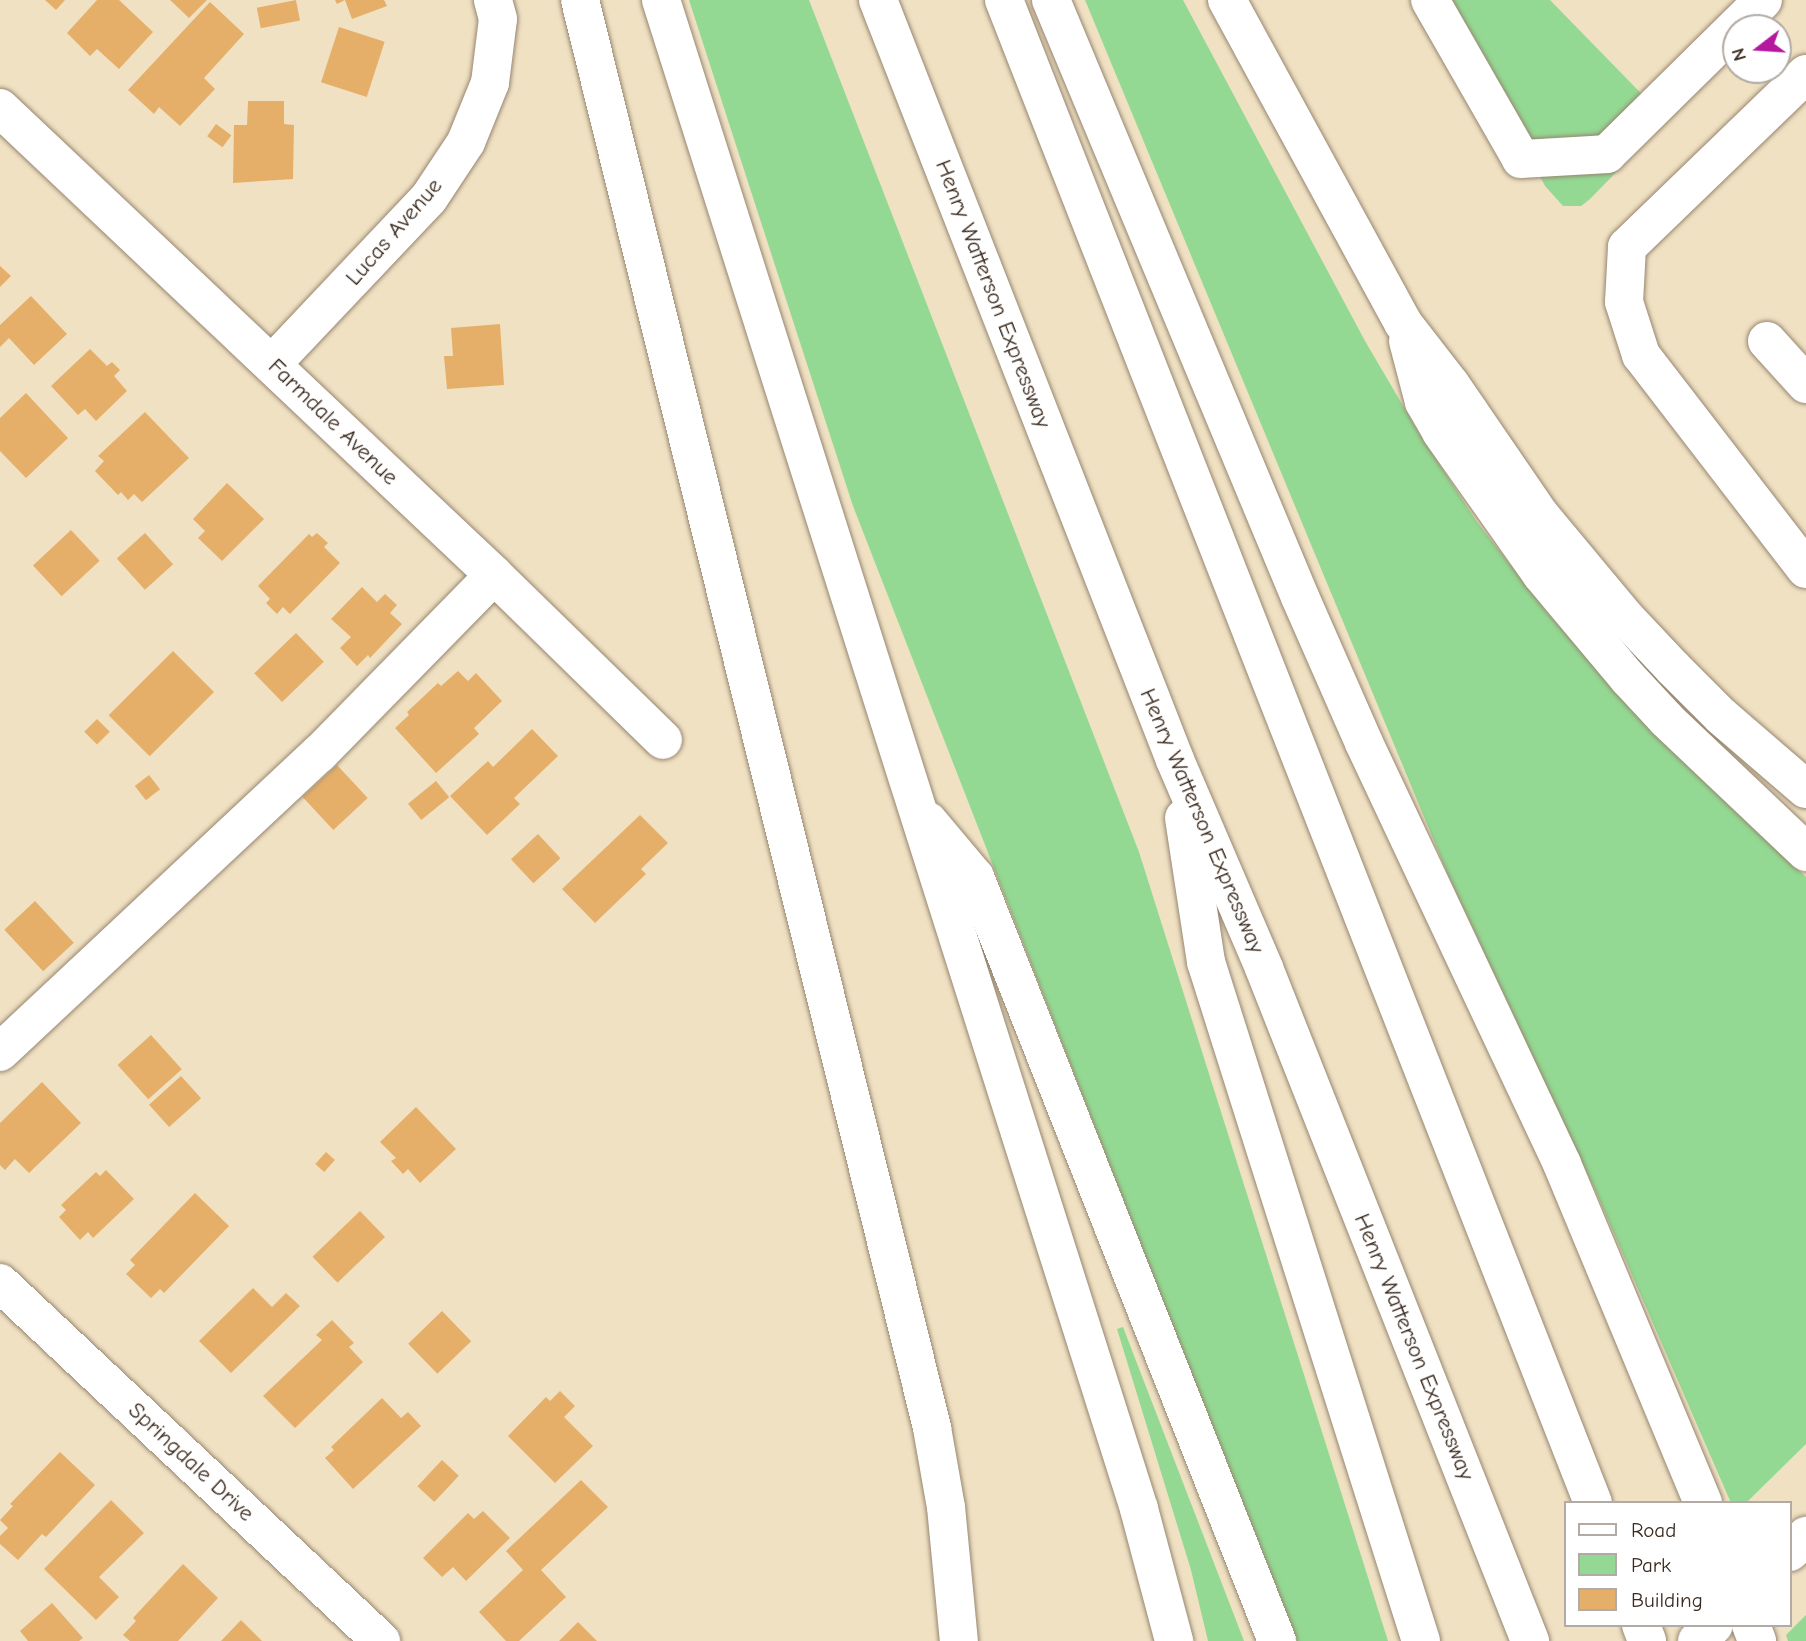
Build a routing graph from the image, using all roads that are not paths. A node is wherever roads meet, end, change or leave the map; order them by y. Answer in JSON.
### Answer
{"nodes":[{"id":1,"x":493,"y":0,"type":"edge"},
{"id":2,"x":580,"y":0,"type":"edge"},
{"id":3,"x":662,"y":0,"type":"edge"},
{"id":4,"x":878,"y":0,"type":"edge"},
{"id":5,"x":1004,"y":0,"type":"edge"},
{"id":6,"x":1051,"y":0,"type":"edge"},
{"id":7,"x":1227,"y":0,"type":"edge"},
{"id":8,"x":1430,"y":0,"type":"edge"},
{"id":9,"x":1763,"y":0,"type":"edge"},
{"id":10,"x":1806,"y":74,"type":"edge"},
{"id":11,"x":0,"y":108,"type":"edge"},
{"id":12,"x":1403,"y":323,"type":"junction"},
{"id":13,"x":1767,"y":341,"type":"dead end"},
{"id":14,"x":272,"y":363,"type":"junction"},
{"id":15,"x":1806,"y":384,"type":"edge"},
{"id":16,"x":1806,"y":569,"type":"edge"},
{"id":17,"x":494,"y":575,"type":"junction"},
{"id":18,"x":663,"y":740,"type":"dead end"},
{"id":19,"x":1175,"y":760,"type":"junction"},
{"id":20,"x":1806,"y":789,"type":"edge"},
{"id":21,"x":916,"y":806,"type":"junction"},
{"id":22,"x":1806,"y":852,"type":"edge"},
{"id":23,"x":0,"y":1052,"type":"edge"},
{"id":24,"x":0,"y":1283,"type":"edge"},
{"id":25,"x":1592,"y":1501,"type":"edge"},
{"id":26,"x":1702,"y":1501,"type":"edge"},
{"id":27,"x":1712,"y":1627,"type":"edge"},
{"id":28,"x":381,"y":1641,"type":"edge"},
{"id":29,"x":959,"y":1641,"type":"edge"},
{"id":30,"x":1174,"y":1641,"type":"edge"},
{"id":31,"x":1277,"y":1641,"type":"edge"},
{"id":32,"x":1421,"y":1641,"type":"edge"},
{"id":33,"x":1530,"y":1641,"type":"edge"},
{"id":34,"x":1698,"y":1641,"type":"edge"}],
"edges":[{"from":1,"to":14,"type":"main road","name":"Lucas Avenue"},
{"from":2,"to":29,"type":"main road"},
{"from":3,"to":21,"type":"main road"},
{"from":4,"to":19,"type":"main road","name":"Henry Watterson Expressway"},
{"from":5,"to":25,"type":"main road"},
{"from":6,"to":26,"type":"main road"},
{"from":7,"to":12,"type":"main road"},
{"from":8,"to":9,"type":"main road"},
{"from":10,"to":16,"type":"main road"},
{"from":11,"to":14,"type":"main road","name":"Farmdale Avenue"},
{"from":12,"to":20,"type":"main road"},
{"from":12,"to":22,"type":"main road"},
{"from":13,"to":15,"type":"main road"},
{"from":14,"to":17,"type":"main road","name":"Farmdale Avenue"},
{"from":17,"to":18,"type":"main road","name":"Farmdale Avenue"},
{"from":17,"to":23,"type":"main road"},
{"from":19,"to":32,"type":"main road"},
{"from":19,"to":33,"type":"main road","name":"Henry Watterson Expressway"},
{"from":21,"to":30,"type":"main road"},
{"from":21,"to":31,"type":"main road"},
{"from":24,"to":28,"type":"main road","name":"Springdale Drive"},
{"from":27,"to":34,"type":"main road"}]}
